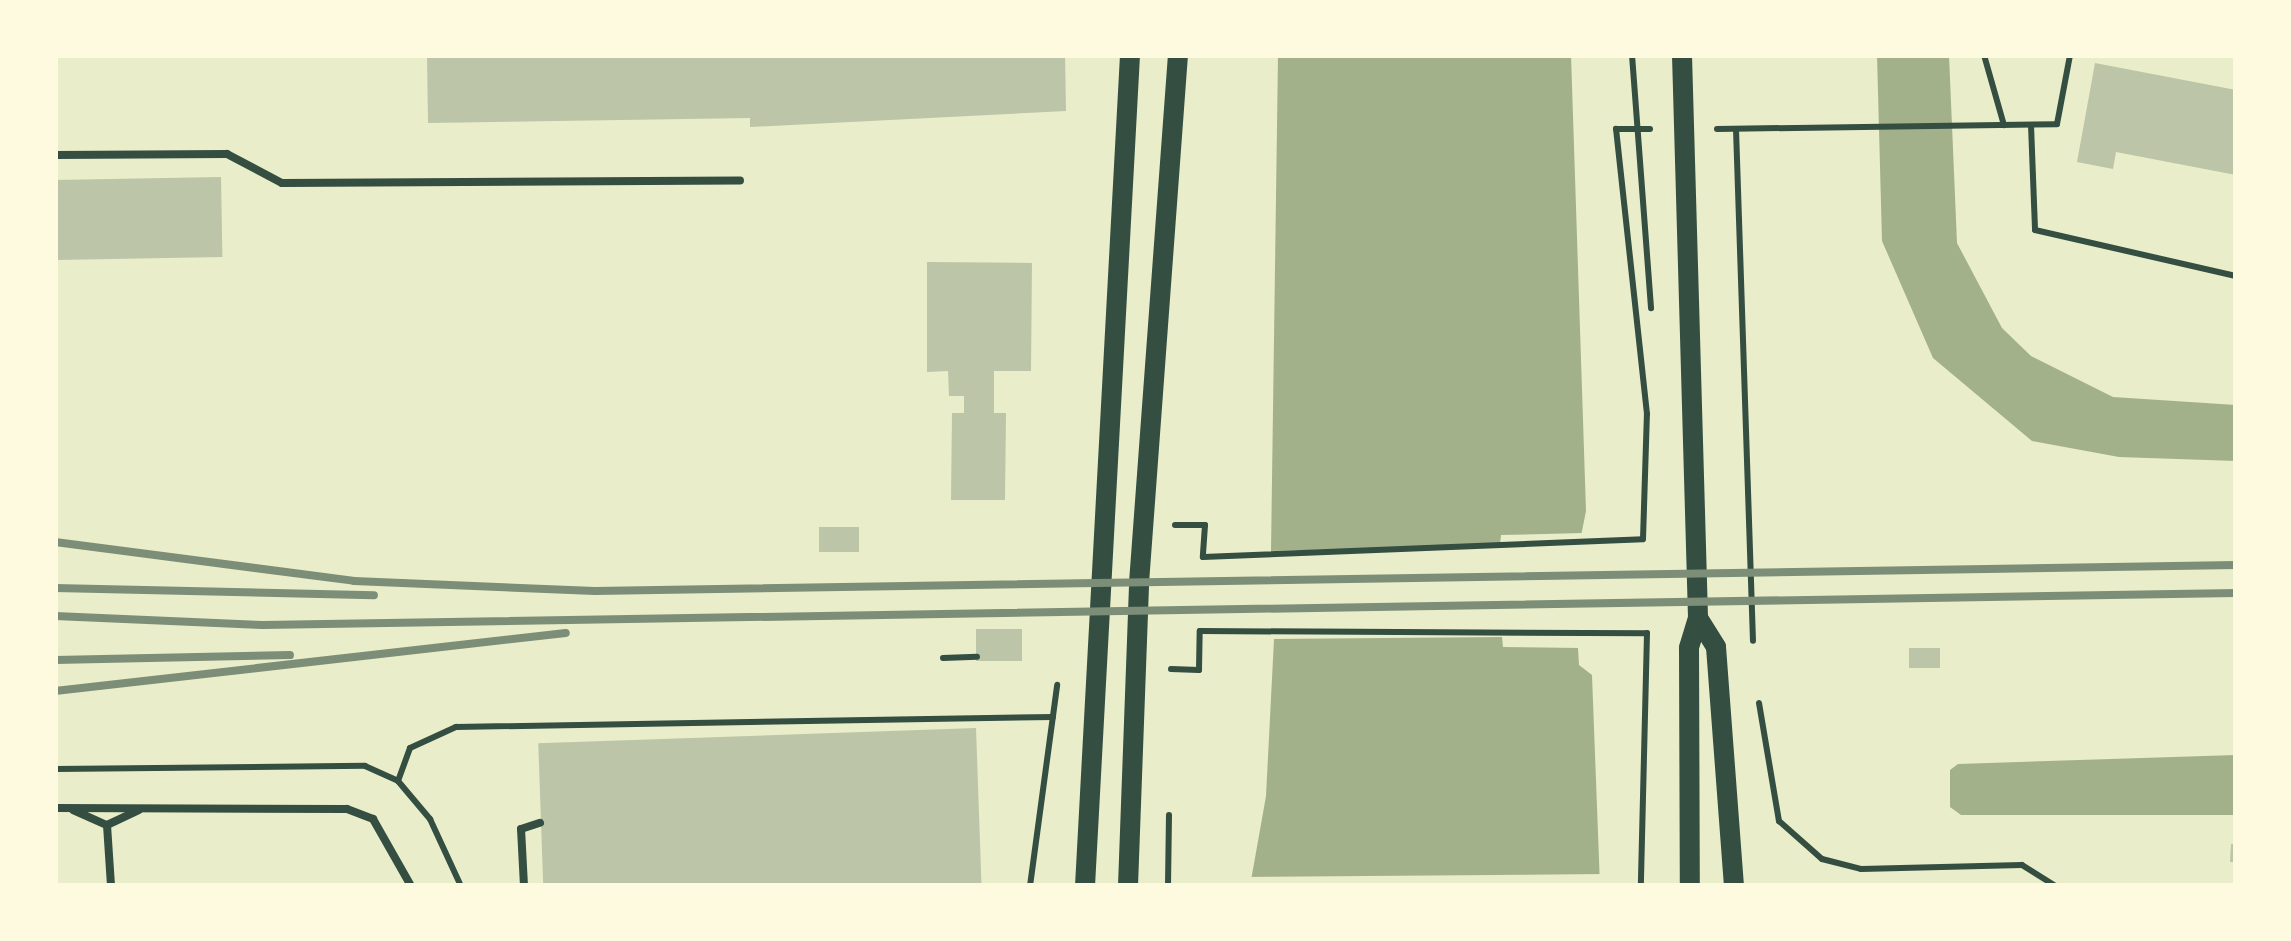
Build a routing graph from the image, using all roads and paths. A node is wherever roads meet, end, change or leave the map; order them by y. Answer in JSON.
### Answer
{"nodes":[{"id":1,"x":1130,"y":55,"type":"edge"},
{"id":2,"x":1178,"y":55,"type":"edge"},
{"id":3,"x":1632,"y":55,"type":"edge"},
{"id":4,"x":1682,"y":55,"type":"edge"},
{"id":5,"x":1984,"y":55,"type":"edge"},
{"id":6,"x":2070,"y":55,"type":"edge"},
{"id":7,"x":2004,"y":125,"type":"junction"},
{"id":8,"x":2031,"y":125,"type":"junction"},
{"id":9,"x":1633,"y":129,"type":"junction"},
{"id":10,"x":1722,"y":129,"type":"dead end"},
{"id":11,"x":1736,"y":129,"type":"junction"},
{"id":12,"x":55,"y":155,"type":"edge"},
{"id":13,"x":740,"y":180,"type":"dead end"},
{"id":14,"x":2236,"y":276,"type":"edge"},
{"id":15,"x":1652,"y":322,"type":"dead end"},
{"id":16,"x":1174,"y":525,"type":"dead end"},
{"id":17,"x":1698,"y":618,"type":"junction"},
{"id":18,"x":977,"y":657,"type":"dead end"},
{"id":19,"x":1755,"y":657,"type":"dead end"},
{"id":20,"x":943,"y":658,"type":"dead end"},
{"id":21,"x":1171,"y":670,"type":"dead end"},
{"id":22,"x":1758,"y":695,"type":"dead end"},
{"id":23,"x":1054,"y":717,"type":"dead end"},
{"id":24,"x":55,"y":769,"type":"edge"},
{"id":25,"x":398,"y":781,"type":"junction"},
{"id":26,"x":55,"y":808,"type":"edge"},
{"id":27,"x":69,"y":808,"type":"junction"},
{"id":28,"x":143,"y":808,"type":"junction"},
{"id":29,"x":540,"y":823,"type":"dead end"},
{"id":30,"x":106,"y":825,"type":"junction"},
{"id":31,"x":112,"y":886,"type":"edge"},
{"id":32,"x":411,"y":886,"type":"edge"},
{"id":33,"x":461,"y":886,"type":"edge"},
{"id":34,"x":524,"y":886,"type":"edge"},
{"id":35,"x":1085,"y":886,"type":"edge"},
{"id":36,"x":1128,"y":886,"type":"edge"},
{"id":37,"x":1641,"y":886,"type":"edge"},
{"id":38,"x":1690,"y":886,"type":"edge"},
{"id":39,"x":1734,"y":886,"type":"edge"},
{"id":40,"x":2056,"y":886,"type":"edge"}],
"edges":[{"from":1,"to":35,"type":"main road"},
{"from":2,"to":36,"type":"main road"},
{"from":3,"to":9,"type":"path"},
{"from":4,"to":17,"type":"main road"},
{"from":5,"to":7,"type":"path"},
{"from":6,"to":8,"type":"path"},
{"from":7,"to":8,"type":"path"},
{"from":7,"to":11,"type":"path"},
{"from":8,"to":14,"type":"path"},
{"from":9,"to":15,"type":"path"},
{"from":9,"to":16,"type":"path"},
{"from":10,"to":11,"type":"path"},
{"from":11,"to":19,"type":"path"},
{"from":12,"to":13,"type":"lane"},
{"from":17,"to":38,"type":"main road"},
{"from":17,"to":39,"type":"main road"},
{"from":18,"to":20,"type":"path"},
{"from":21,"to":37,"type":"path"},
{"from":22,"to":40,"type":"path"},
{"from":23,"to":25,"type":"path"},
{"from":24,"to":25,"type":"path"},
{"from":25,"to":33,"type":"path"},
{"from":26,"to":27,"type":"lane"},
{"from":27,"to":28,"type":"lane"},
{"from":27,"to":30,"type":"lane"},
{"from":28,"to":30,"type":"lane"},
{"from":28,"to":32,"type":"lane"},
{"from":29,"to":34,"type":"lane"},
{"from":30,"to":31,"type":"lane"}]}
